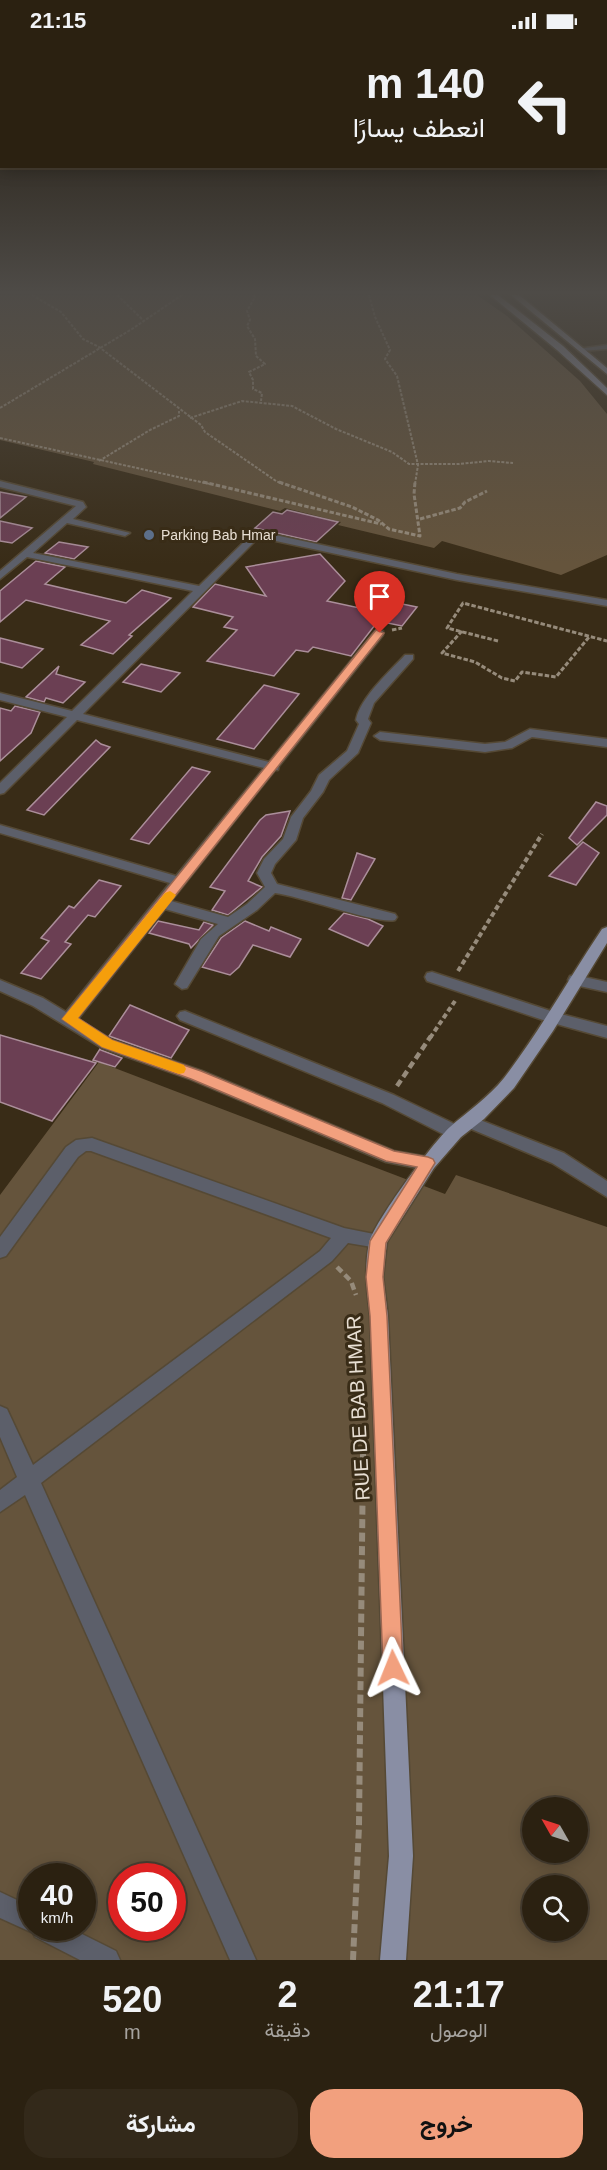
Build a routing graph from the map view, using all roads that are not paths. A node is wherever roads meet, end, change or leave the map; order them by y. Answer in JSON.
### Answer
{"nodes":[{"id":1,"x":0,"y":484,"type":"edge"},
{"id":2,"x":65,"y":520,"type":"junction"},
{"id":3,"x":126,"y":533,"type":"dead end"},
{"id":4,"x":25,"y":554,"type":"junction"},
{"id":5,"x":0,"y":576,"type":"edge"},
{"id":6,"x":202,"y":590,"type":"junction"},
{"id":7,"x":607,"y":603,"type":"edge"},
{"id":8,"x":380,"y":633,"type":"dead end"},
{"id":9,"x":409,"y":657,"type":"dead end"},
{"id":10,"x":0,"y":696,"type":"edge"},
{"id":11,"x":76,"y":715,"type":"junction"},
{"id":12,"x":380,"y":736,"type":"dead end"},
{"id":13,"x":607,"y":743,"type":"edge"},
{"id":14,"x":273,"y":767,"type":"junction"},
{"id":15,"x":0,"y":790,"type":"edge"},
{"id":16,"x":0,"y":829,"type":"edge"},
{"id":17,"x":181,"y":882,"type":"junction"},
{"id":18,"x":272,"y":888,"type":"junction"},
{"id":19,"x":164,"y":903,"type":"junction"},
{"id":20,"x":390,"y":917,"type":"dead end"},
{"id":21,"x":232,"y":922,"type":"junction"},
{"id":22,"x":607,"y":932,"type":"edge"},
{"id":23,"x":432,"y":978,"type":"dead end"},
{"id":24,"x":575,"y":980,"type":"junction"},
{"id":25,"x":182,"y":984,"type":"dead end"},
{"id":26,"x":0,"y":985,"type":"edge"},
{"id":27,"x":607,"y":987,"type":"edge"},
{"id":28,"x":185,"y":1016,"type":"dead end"},
{"id":29,"x":554,"y":1018,"type":"junction"},
{"id":30,"x":69,"y":1019,"type":"junction"},
{"id":31,"x":607,"y":1032,"type":"edge"},
{"id":32,"x":470,"y":1122,"type":"junction"},
{"id":33,"x":455,"y":1131,"type":"junction"},
{"id":34,"x":428,"y":1163,"type":"junction"},
{"id":35,"x":607,"y":1190,"type":"edge"},
{"id":36,"x":344,"y":1234,"type":"junction"},
{"id":37,"x":378,"y":1241,"type":"junction"},
{"id":38,"x":0,"y":1251,"type":"edge"},
{"id":39,"x":0,"y":1415,"type":"edge"},
{"id":40,"x":29,"y":1481,"type":"junction"},
{"id":41,"x":0,"y":1502,"type":"edge"},
{"id":42,"x":0,"y":1905,"type":"edge"},
{"id":43,"x":18,"y":1914,"type":"edge"},
{"id":44,"x":70,"y":1941,"type":"edge"},
{"id":45,"x":108,"y":1960,"type":"edge"},
{"id":46,"x":243,"y":1960,"type":"edge"},
{"id":47,"x":393,"y":1960,"type":"edge"}],
"edges":[{"from":1,"to":2,"type":"street"},
{"from":2,"to":3,"type":"street"},
{"from":2,"to":4,"type":"street"},
{"from":4,"to":5,"type":"street"},
{"from":4,"to":6,"type":"street"},
{"from":6,"to":7,"type":"street"},
{"from":6,"to":11,"type":"street"},
{"from":8,"to":14,"type":"street"},
{"from":9,"to":18,"type":"street"},
{"from":10,"to":11,"type":"street"},
{"from":11,"to":14,"type":"street"},
{"from":11,"to":15,"type":"street"},
{"from":12,"to":13,"type":"street"},
{"from":14,"to":17,"type":"street"},
{"from":16,"to":17,"type":"street"},
{"from":17,"to":19,"type":"street"},
{"from":18,"to":20,"type":"street"},
{"from":18,"to":21,"type":"street"},
{"from":19,"to":21,"type":"street"},
{"from":19,"to":30,"type":"street"},
{"from":21,"to":25,"type":"street"},
{"from":22,"to":24,"type":"main road","name":"RUE DE BAB HMAR"},
{"from":23,"to":29,"type":"street"},
{"from":24,"to":27,"type":"street"},
{"from":24,"to":29,"type":"main road","name":"RUE DE BAB HMAR"},
{"from":26,"to":30,"type":"street"},
{"from":28,"to":33,"type":"street"},
{"from":29,"to":31,"type":"street"},
{"from":29,"to":32,"type":"main road","name":"RUE DE BAB HMAR"},
{"from":30,"to":34,"type":"street"},
{"from":32,"to":33,"type":"main road","name":"RUE DE BAB HMAR"},
{"from":32,"to":35,"type":"street"},
{"from":33,"to":34,"type":"main road","name":"RUE DE BAB HMAR"},
{"from":34,"to":37,"type":"main road","name":"RUE DE BAB HMAR"},
{"from":36,"to":37,"type":"street"},
{"from":36,"to":38,"type":"street"},
{"from":36,"to":40,"type":"street"},
{"from":37,"to":47,"type":"main road","name":"RUE DE BAB HMAR"},
{"from":39,"to":40,"type":"street"},
{"from":40,"to":41,"type":"street"},
{"from":40,"to":46,"type":"street"},
{"from":42,"to":43,"type":"street"},
{"from":44,"to":45,"type":"street"}]}
